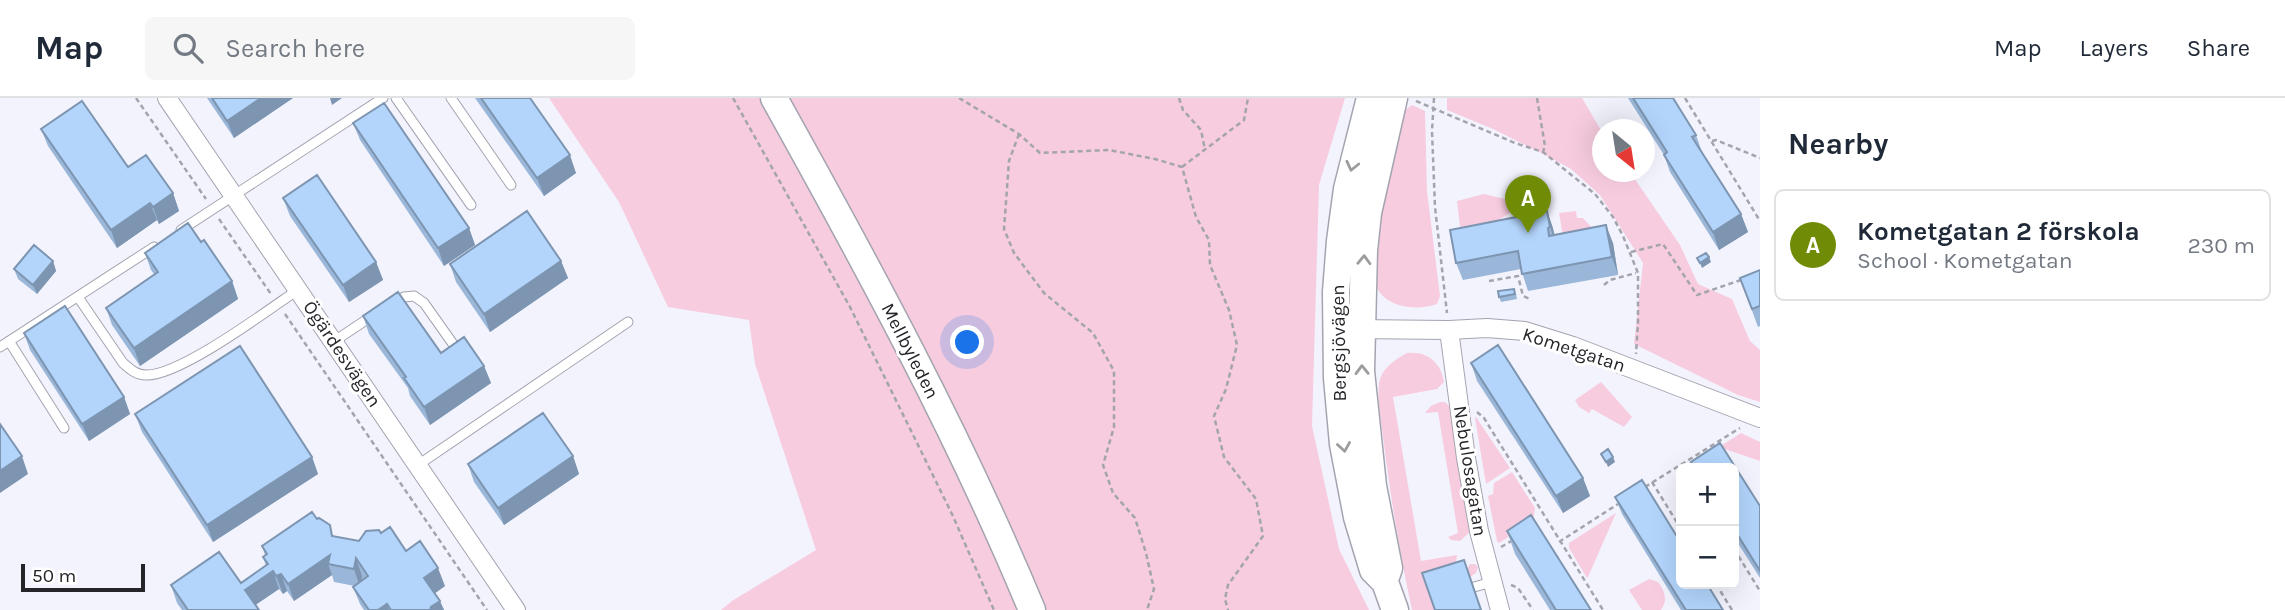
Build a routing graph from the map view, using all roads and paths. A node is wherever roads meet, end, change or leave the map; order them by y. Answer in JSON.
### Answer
{"nodes":[{"id":1,"x":136,"y":98,"type":"edge"},
{"id":2,"x":167,"y":98,"type":"edge"},
{"id":3,"x":383,"y":98,"type":"edge"},
{"id":4,"x":396,"y":98,"type":"edge"},
{"id":5,"x":451,"y":98,"type":"edge"},
{"id":6,"x":733,"y":98,"type":"edge"},
{"id":7,"x":774,"y":98,"type":"edge"},
{"id":8,"x":959,"y":98,"type":"edge"},
{"id":9,"x":1180,"y":98,"type":"edge"},
{"id":10,"x":1248,"y":98,"type":"edge"},
{"id":11,"x":1370,"y":98,"type":"edge"},
{"id":12,"x":1394,"y":98,"type":"edge"},
{"id":13,"x":1406,"y":98,"type":"edge"},
{"id":14,"x":1434,"y":98,"type":"edge"},
{"id":15,"x":1537,"y":98,"type":"edge"},
{"id":16,"x":1685,"y":98,"type":"edge"},
{"id":17,"x":1433,"y":107,"type":"junction"},
{"id":18,"x":1018,"y":134,"type":"junction"},
{"id":19,"x":1712,"y":141,"type":"junction"},
{"id":20,"x":1205,"y":150,"type":"junction"},
{"id":21,"x":1544,"y":152,"type":"junction"},
{"id":22,"x":1760,"y":158,"type":"edge"},
{"id":23,"x":1182,"y":167,"type":"junction"},
{"id":24,"x":511,"y":186,"type":"dead end"},
{"id":25,"x":234,"y":196,"type":"junction"},
{"id":26,"x":471,"y":205,"type":"dead end"},
{"id":27,"x":213,"y":210,"type":"junction"},
{"id":28,"x":1760,"y":221,"type":"edge"},
{"id":29,"x":1630,"y":253,"type":"junction"},
{"id":30,"x":1637,"y":273,"type":"junction"},
{"id":31,"x":1751,"y":276,"type":"edge"},
{"id":32,"x":1489,"y":281,"type":"dead end"},
{"id":33,"x":1604,"y":285,"type":"dead end"},
{"id":34,"x":299,"y":289,"type":"junction"},
{"id":35,"x":78,"y":297,"type":"junction"},
{"id":36,"x":1530,"y":299,"type":"dead end"},
{"id":37,"x":277,"y":304,"type":"junction"},
{"id":38,"x":628,"y":321,"type":"dead end"},
{"id":39,"x":1349,"y":329,"type":"junction"},
{"id":40,"x":1449,"y":330,"type":"junction"},
{"id":41,"x":9,"y":341,"type":"junction"},
{"id":42,"x":333,"y":342,"type":"junction"},
{"id":43,"x":0,"y":347,"type":"edge"},
{"id":44,"x":458,"y":351,"type":"edge"},
{"id":45,"x":1632,"y":369,"type":"junction"},
{"id":46,"x":1460,"y":411,"type":"junction"},
{"id":47,"x":1755,"y":416,"type":"edge"},
{"id":48,"x":64,"y":428,"type":"dead end"},
{"id":49,"x":1687,"y":463,"type":"edge"},
{"id":50,"x":418,"y":465,"type":"junction"},
{"id":51,"x":1676,"y":470,"type":"edge"},
{"id":52,"x":1652,"y":482,"type":"junction"},
{"id":53,"x":1640,"y":490,"type":"edge"},
{"id":54,"x":1617,"y":505,"type":"edge"},
{"id":55,"x":1679,"y":526,"type":"edge"},
{"id":56,"x":1479,"y":531,"type":"junction"},
{"id":57,"x":1518,"y":538,"type":"edge"},
{"id":58,"x":1559,"y":542,"type":"junction"},
{"id":59,"x":1739,"y":558,"type":"edge"},
{"id":60,"x":1493,"y":586,"type":"junction"},
{"id":61,"x":1474,"y":587,"type":"edge"},
{"id":62,"x":1719,"y":589,"type":"edge"},
{"id":63,"x":1760,"y":591,"type":"edge"},
{"id":64,"x":487,"y":610,"type":"edge"},
{"id":65,"x":516,"y":610,"type":"edge"},
{"id":66,"x":994,"y":610,"type":"edge"},
{"id":67,"x":1032,"y":610,"type":"edge"},
{"id":68,"x":1147,"y":610,"type":"edge"},
{"id":69,"x":1228,"y":610,"type":"edge"},
{"id":70,"x":1395,"y":610,"type":"edge"},
{"id":71,"x":1500,"y":610,"type":"edge"},
{"id":72,"x":1533,"y":610,"type":"edge"},
{"id":73,"x":1603,"y":610,"type":"edge"},
{"id":74,"x":1732,"y":610,"type":"edge"}],
"edges":[{"from":1,"to":27,"type":"path"},
{"from":2,"to":25,"type":"street","name":"Ögärdesvägen"},
{"from":3,"to":25,"type":"lane"},
{"from":4,"to":26,"type":"lane"},
{"from":5,"to":24,"type":"lane"},
{"from":6,"to":66,"type":"path"},
{"from":7,"to":67,"type":"street","name":"Mellbyleden"},
{"from":8,"to":18,"type":"path"},
{"from":9,"to":20,"type":"path"},
{"from":10,"to":20,"type":"path"},
{"from":11,"to":39,"type":"street","name":"Bergsjövägen","one_way":true},
{"from":39,"to":12,"type":"street","name":"Bergsjövägen","one_way":true},
{"from":13,"to":17,"type":"path"},
{"from":14,"to":17,"type":"path"},
{"from":15,"to":21,"type":"path"},
{"from":16,"to":19,"type":"path"},
{"from":17,"to":21,"type":"path"},
{"from":17,"to":40,"type":"path"},
{"from":18,"to":23,"type":"path"},
{"from":18,"to":68,"type":"path"},
{"from":19,"to":22,"type":"path"},
{"from":19,"to":28,"type":"path"},
{"from":20,"to":23,"type":"path"},
{"from":21,"to":29,"type":"path"},
{"from":23,"to":69,"type":"path"},
{"from":25,"to":27,"type":"lane"},
{"from":25,"to":34,"type":"street","name":"Ögärdesvägen"},
{"from":27,"to":35,"type":"lane"},
{"from":27,"to":37,"type":"path"},
{"from":29,"to":30,"type":"path"},
{"from":29,"to":31,"type":"path"},
{"from":30,"to":33,"type":"path"},
{"from":30,"to":45,"type":"path"},
{"from":32,"to":36,"type":"path"},
{"from":34,"to":37,"type":"lane"},
{"from":34,"to":42,"type":"street","name":"Ögärdesvägen"},
{"from":35,"to":37,"type":"lane"},
{"from":35,"to":41,"type":"lane"},
{"from":37,"to":64,"type":"path"},
{"from":38,"to":50,"type":"lane"},
{"from":39,"to":40,"type":"street","name":"Kometgatan"},
{"from":39,"to":70,"type":"street","name":"Bergsjövägen"},
{"from":40,"to":45,"type":"street","name":"Kometgatan"},
{"from":40,"to":46,"type":"street","name":"Nebulosagatan"},
{"from":41,"to":43,"type":"lane"},
{"from":41,"to":48,"type":"lane"},
{"from":42,"to":44,"type":"lane"},
{"from":42,"to":50,"type":"street","name":"Ögärdesvägen"},
{"from":45,"to":47,"type":"street","name":"Kometgatan"},
{"from":46,"to":56,"type":"street","name":"Nebulosagatan"},
{"from":46,"to":58,"type":"path"},
{"from":47,"to":49,"type":"path"},
{"from":50,"to":65,"type":"street","name":"Ögärdesvägen"},
{"from":51,"to":52,"type":"path"},
{"from":52,"to":53,"type":"path"},
{"from":52,"to":55,"type":"path"},
{"from":54,"to":58,"type":"path"},
{"from":56,"to":57,"type":"path"},
{"from":56,"to":60,"type":"street","name":"Nebulosagatan"},
{"from":58,"to":73,"type":"path"},
{"from":59,"to":63,"type":"path"},
{"from":60,"to":61,"type":"lane"},
{"from":60,"to":71,"type":"street","name":"Nebulosagatan"},
{"from":60,"to":72,"type":"path"},
{"from":62,"to":74,"type":"path"}]}
